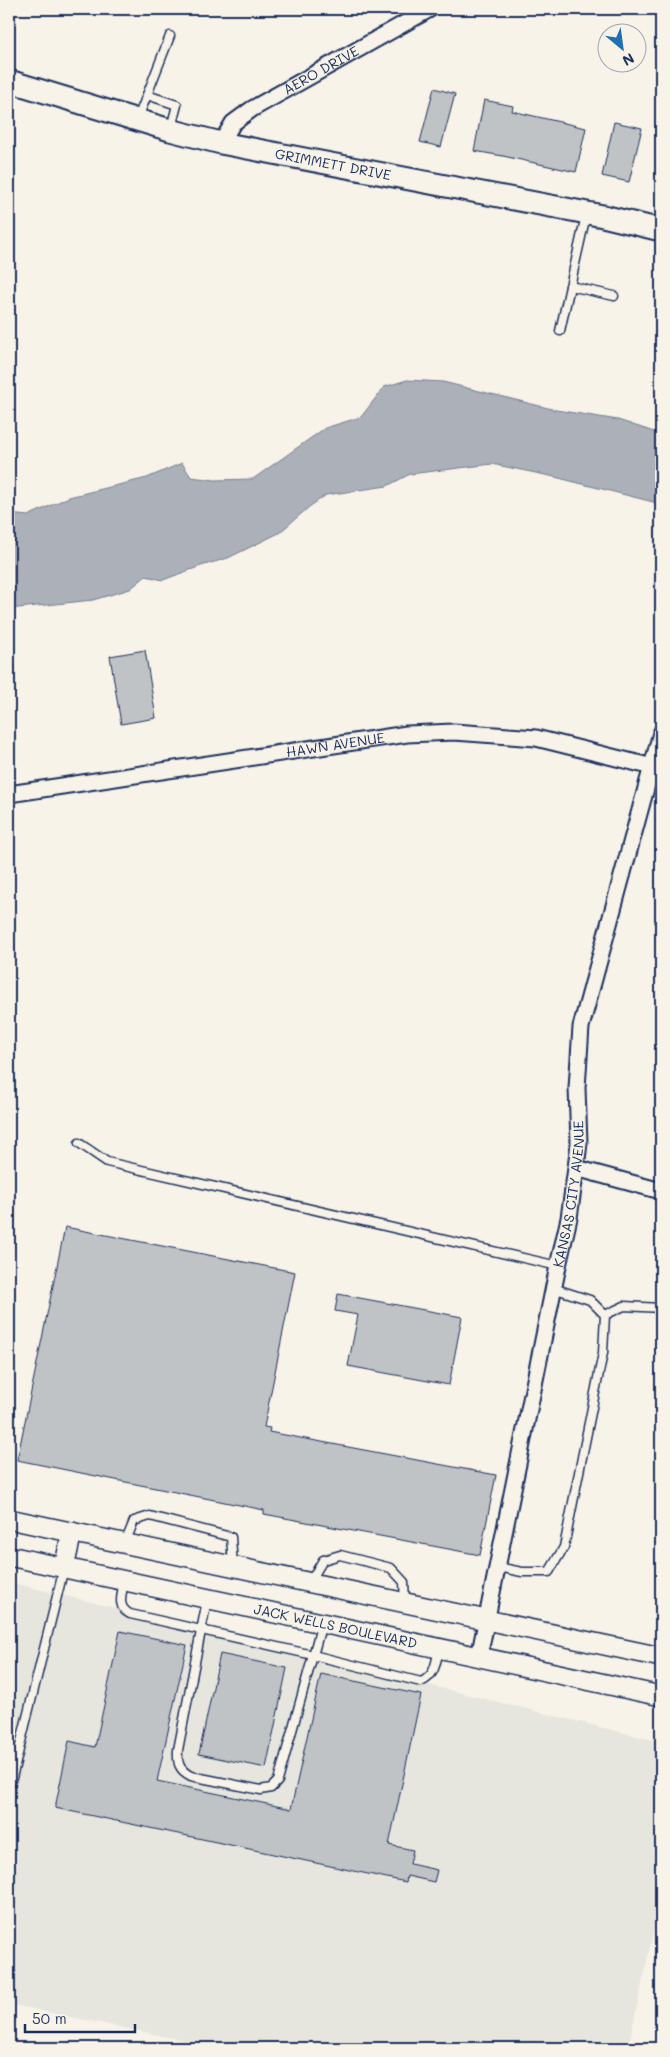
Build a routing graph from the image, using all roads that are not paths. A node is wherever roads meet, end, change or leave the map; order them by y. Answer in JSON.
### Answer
{"nodes":[{"id":1,"x":430,"y":9,"type":"edge"},
{"id":2,"x":170,"y":36,"type":"dead end"},
{"id":3,"x":9,"y":81,"type":"edge"},
{"id":4,"x":147,"y":95,"type":"junction"},
{"id":5,"x":138,"y":120,"type":"junction"},
{"id":6,"x":170,"y":130,"type":"junction"},
{"id":7,"x":221,"y":143,"type":"junction"},
{"id":8,"x":586,"y":213,"type":"junction"},
{"id":9,"x":661,"y":230,"type":"edge"},
{"id":10,"x":570,"y":286,"type":"junction"},
{"id":11,"x":614,"y":296,"type":"dead end"},
{"id":12,"x":560,"y":331,"type":"dead end"},
{"id":13,"x":661,"y":733,"type":"edge"},
{"id":14,"x":656,"y":768,"type":"edge"},
{"id":15,"x":9,"y":794,"type":"edge"},
{"id":16,"x":79,"y":1143,"type":"dead end"},
{"id":17,"x":576,"y":1168,"type":"junction"},
{"id":18,"x":661,"y":1191,"type":"edge"},
{"id":19,"x":558,"y":1266,"type":"junction"},
{"id":20,"x":553,"y":1288,"type":"junction"},
{"id":21,"x":661,"y":1308,"type":"edge"},
{"id":22,"x":605,"y":1314,"type":"junction"},
{"id":23,"x":9,"y":1519,"type":"edge"},
{"id":24,"x":72,"y":1532,"type":"junction"},
{"id":25,"x":124,"y":1543,"type":"junction"},
{"id":26,"x":9,"y":1556,"type":"edge"},
{"id":27,"x":233,"y":1566,"type":"junction"},
{"id":28,"x":498,"y":1567,"type":"junction"},
{"id":29,"x":64,"y":1568,"type":"junction"},
{"id":30,"x":124,"y":1581,"type":"junction"},
{"id":31,"x":310,"y":1582,"type":"junction"},
{"id":32,"x":208,"y":1599,"type":"junction"},
{"id":33,"x":405,"y":1602,"type":"junction"},
{"id":34,"x":487,"y":1620,"type":"junction"},
{"id":35,"x":322,"y":1623,"type":"junction"},
{"id":36,"x":202,"y":1630,"type":"junction"},
{"id":37,"x":438,"y":1648,"type":"junction"},
{"id":38,"x":313,"y":1655,"type":"junction"},
{"id":39,"x":661,"y":1656,"type":"edge"},
{"id":40,"x":479,"y":1657,"type":"junction"},
{"id":41,"x":661,"y":1696,"type":"edge"},
{"id":42,"x":11,"y":1782,"type":"dead end"}],
"edges":[{"from":1,"to":7,"type":"street","name":"AERO DRIVE"},
{"from":2,"to":4,"type":"lane"},
{"from":3,"to":5,"type":"main road","name":"GRIMMETT DRIVE"},
{"from":4,"to":5,"type":"lane"},
{"from":4,"to":6,"type":"lane"},
{"from":5,"to":6,"type":"main road","name":"GRIMMETT DRIVE"},
{"from":6,"to":7,"type":"main road","name":"GRIMMETT DRIVE"},
{"from":7,"to":8,"type":"main road","name":"GRIMMETT DRIVE"},
{"from":8,"to":9,"type":"main road","name":"GRIMMETT DRIVE"},
{"from":8,"to":10,"type":"lane"},
{"from":10,"to":11,"type":"lane"},
{"from":10,"to":12,"type":"lane"},
{"from":13,"to":14,"type":"street","name":"KANSAS CITY AVENUE"},
{"from":14,"to":15,"type":"street","name":"HAWN AVENUE"},
{"from":14,"to":17,"type":"street","name":"KANSAS CITY AVENUE"},
{"from":16,"to":19,"type":"lane"},
{"from":17,"to":18,"type":"street"},
{"from":17,"to":19,"type":"street","name":"KANSAS CITY AVENUE"},
{"from":19,"to":20,"type":"street","name":"KANSAS CITY AVENUE"},
{"from":20,"to":22,"type":"lane"},
{"from":20,"to":28,"type":"street","name":"KANSAS CITY AVENUE"},
{"from":21,"to":22,"type":"lane"},
{"from":22,"to":28,"type":"lane"},
{"from":23,"to":24,"type":"street"},
{"from":24,"to":25,"type":"street"},
{"from":24,"to":29,"type":"street"},
{"from":25,"to":27,"type":"street"},
{"from":25,"to":27,"type":"lane"},
{"from":26,"to":29,"type":"street","name":"JACK WELLS BOULEVARD"},
{"from":27,"to":31,"type":"street"},
{"from":28,"to":34,"type":"street","name":"KANSAS CITY AVENUE"},
{"from":29,"to":30,"type":"street","name":"JACK WELLS BOULEVARD"},
{"from":29,"to":42,"type":"lane"},
{"from":30,"to":32,"type":"street","name":"JACK WELLS BOULEVARD"},
{"from":30,"to":36,"type":"lane"},
{"from":31,"to":33,"type":"street"},
{"from":31,"to":33,"type":"lane"},
{"from":32,"to":35,"type":"street","name":"JACK WELLS BOULEVARD"},
{"from":32,"to":36,"type":"lane"},
{"from":33,"to":34,"type":"street"},
{"from":34,"to":39,"type":"street"},
{"from":34,"to":40,"type":"street","name":"KANSAS CITY AVENUE"},
{"from":35,"to":37,"type":"street","name":"JACK WELLS BOULEVARD"},
{"from":35,"to":38,"type":"lane"},
{"from":36,"to":38,"type":"lane"},
{"from":36,"to":38,"type":"lane"},
{"from":37,"to":38,"type":"lane"},
{"from":37,"to":40,"type":"street","name":"JACK WELLS BOULEVARD"},
{"from":40,"to":41,"type":"street","name":"JACK WELLS BOULEVARD"}]}
